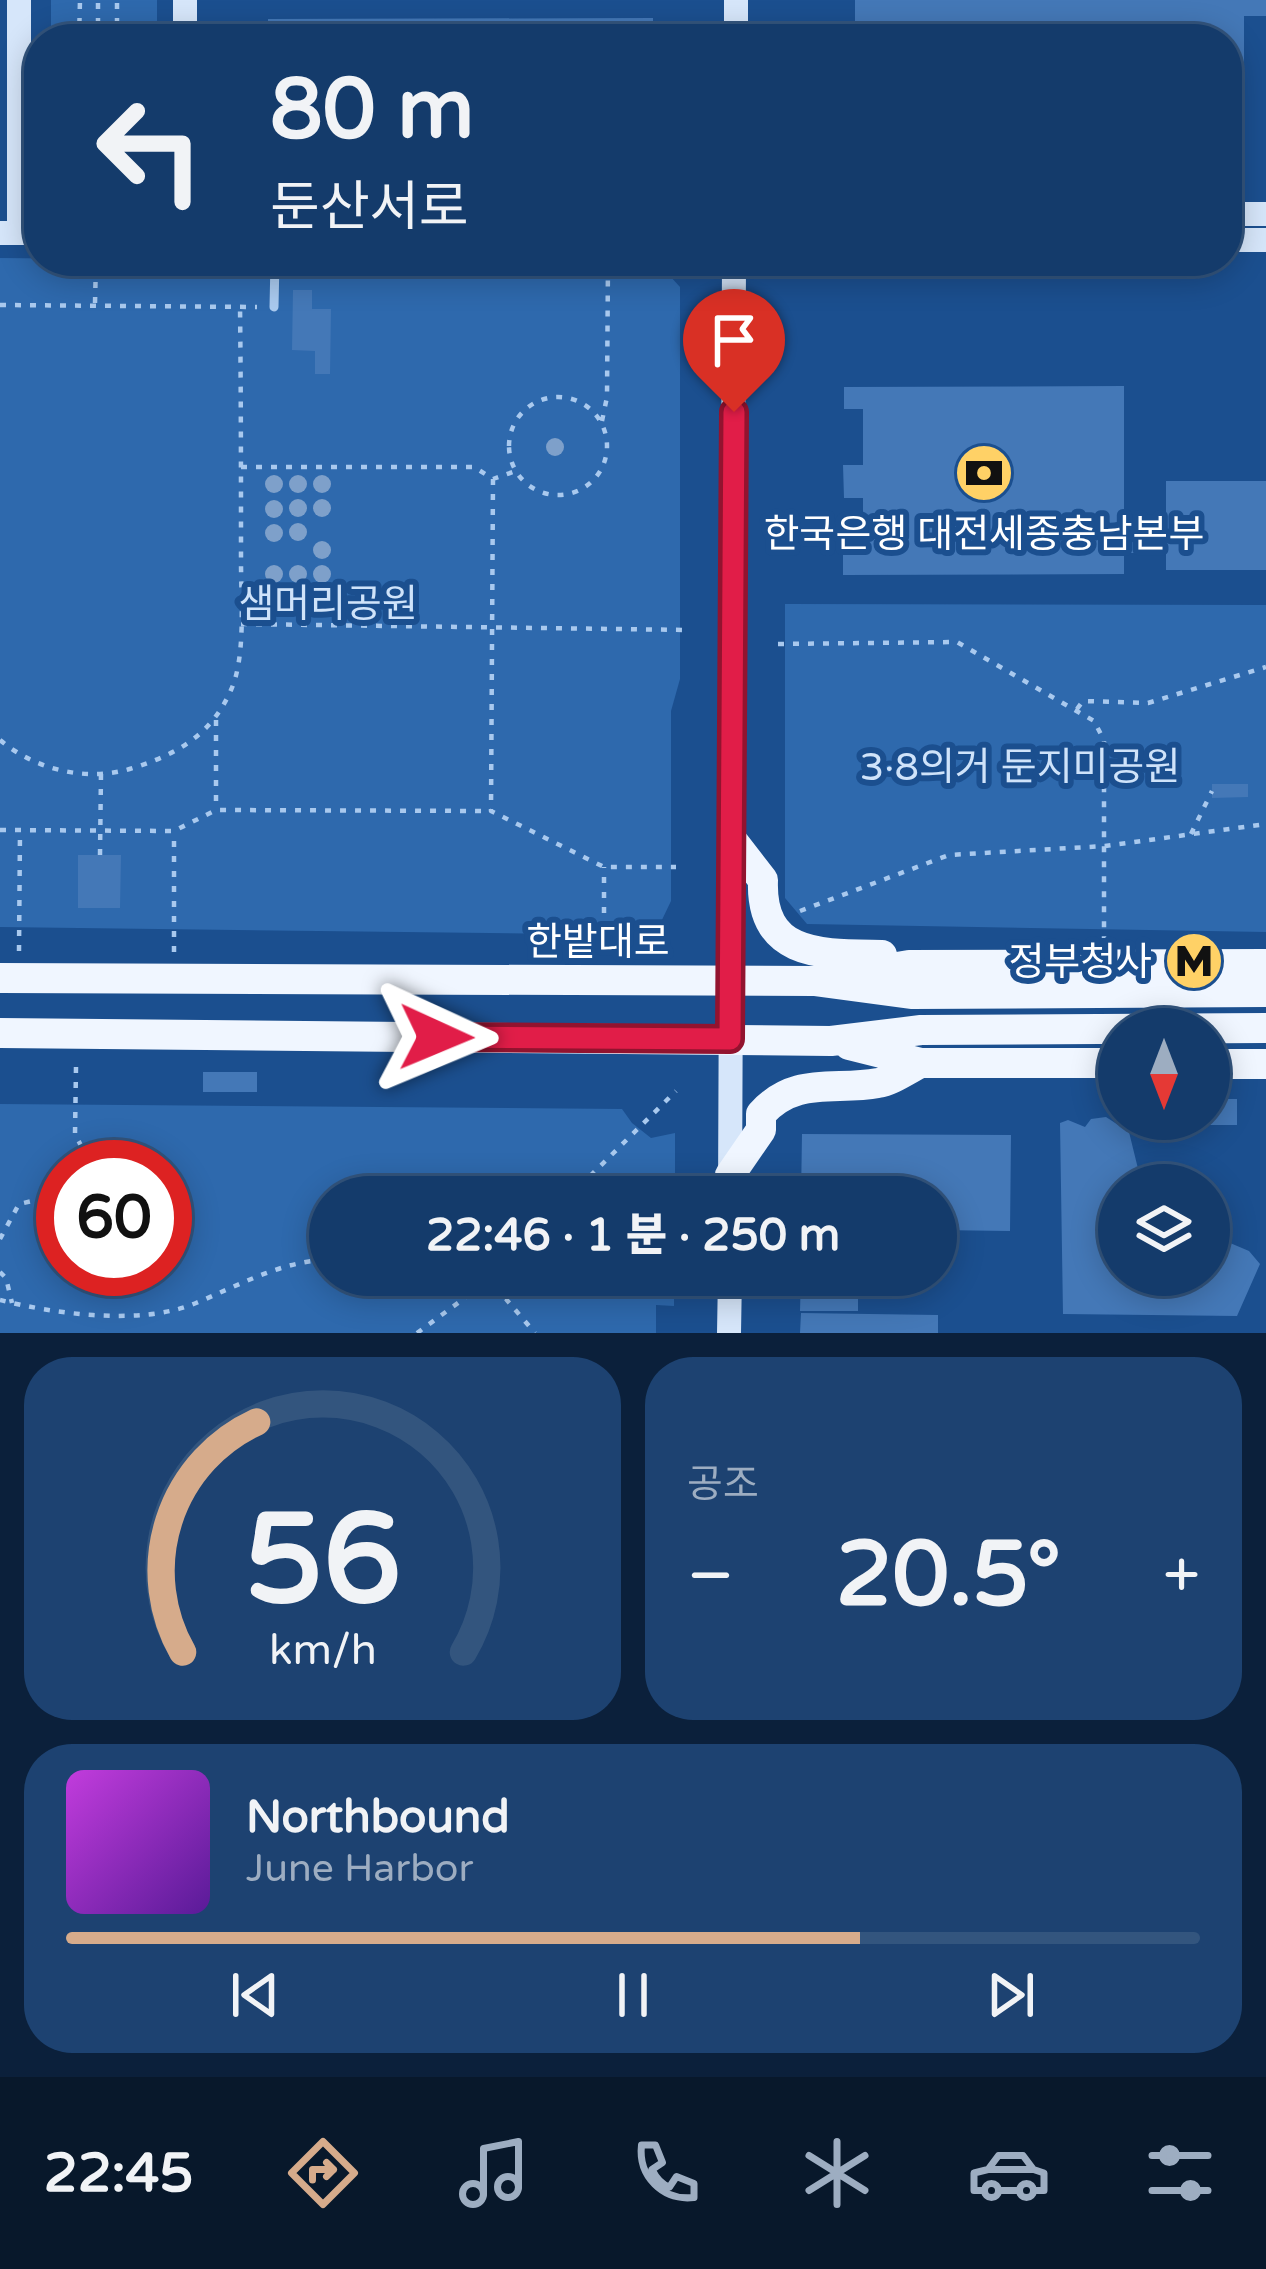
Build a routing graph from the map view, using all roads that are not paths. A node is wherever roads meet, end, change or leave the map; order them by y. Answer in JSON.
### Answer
{"nodes":[{"id":1,"x":19,"y":0,"type":"edge"},
{"id":2,"x":20,"y":82,"type":"junction"},
{"id":3,"x":24,"y":86,"type":"edge"},
{"id":4,"x":19,"y":204,"type":"edge"},
{"id":5,"x":19,"y":233,"type":"edge"},
{"id":6,"x":275,"y":276,"type":"edge"},
{"id":7,"x":734,"y":276,"type":"edge"},
{"id":8,"x":274,"y":307,"type":"road end"},
{"id":9,"x":732,"y":840,"type":"junction"},
{"id":10,"x":1266,"y":964,"type":"edge"},
{"id":11,"x":909,"y":965,"type":"junction"},
{"id":12,"x":0,"y":978,"type":"edge"},
{"id":13,"x":731,"y":981,"type":"junction"},
{"id":14,"x":814,"y":981,"type":"junction"},
{"id":15,"x":1266,"y":992,"type":"edge"},
{"id":16,"x":1266,"y":1028,"type":"edge"},
{"id":17,"x":0,"y":1034,"type":"edge"},
{"id":18,"x":730,"y":1039,"type":"junction"},
{"id":19,"x":831,"y":1041,"type":"junction"},
{"id":20,"x":921,"y":1063,"type":"junction"},
{"id":21,"x":1098,"y":1063,"type":"edge"},
{"id":22,"x":1230,"y":1064,"type":"edge"},
{"id":23,"x":1266,"y":1064,"type":"edge"},
{"id":24,"x":730,"y":1176,"type":"edge"},
{"id":25,"x":736,"y":1176,"type":"edge"},
{"id":26,"x":730,"y":1296,"type":"edge"},
{"id":27,"x":729,"y":1333,"type":"edge"}],
"edges":[{"from":1,"to":2,"type":"main road"},
{"from":2,"to":3,"type":"main road"},
{"from":2,"to":4,"type":"main road"},
{"from":4,"to":5,"type":"main road"},
{"from":6,"to":8,"type":"lane"},
{"from":7,"to":9,"type":"main road"},
{"from":9,"to":11,"type":"main road"},
{"from":9,"to":13,"type":"main road"},
{"from":10,"to":11,"type":"main road"},
{"from":11,"to":14,"type":"main road"},
{"from":12,"to":13,"type":"main road","name":"한밭대로"},
{"from":13,"to":14,"type":"main road","name":"한밭대로"},
{"from":13,"to":18,"type":"main road"},
{"from":14,"to":15,"type":"main road","name":"한밭대로"},
{"from":16,"to":19,"type":"main road"},
{"from":17,"to":18,"type":"main road"},
{"from":18,"to":19,"type":"main road"},
{"from":18,"to":24,"type":"main road"},
{"from":19,"to":20,"type":"main road"},
{"from":20,"to":21,"type":"main road"},
{"from":20,"to":25,"type":"main road"},
{"from":22,"to":23,"type":"main road"},
{"from":26,"to":27,"type":"main road"}]}
